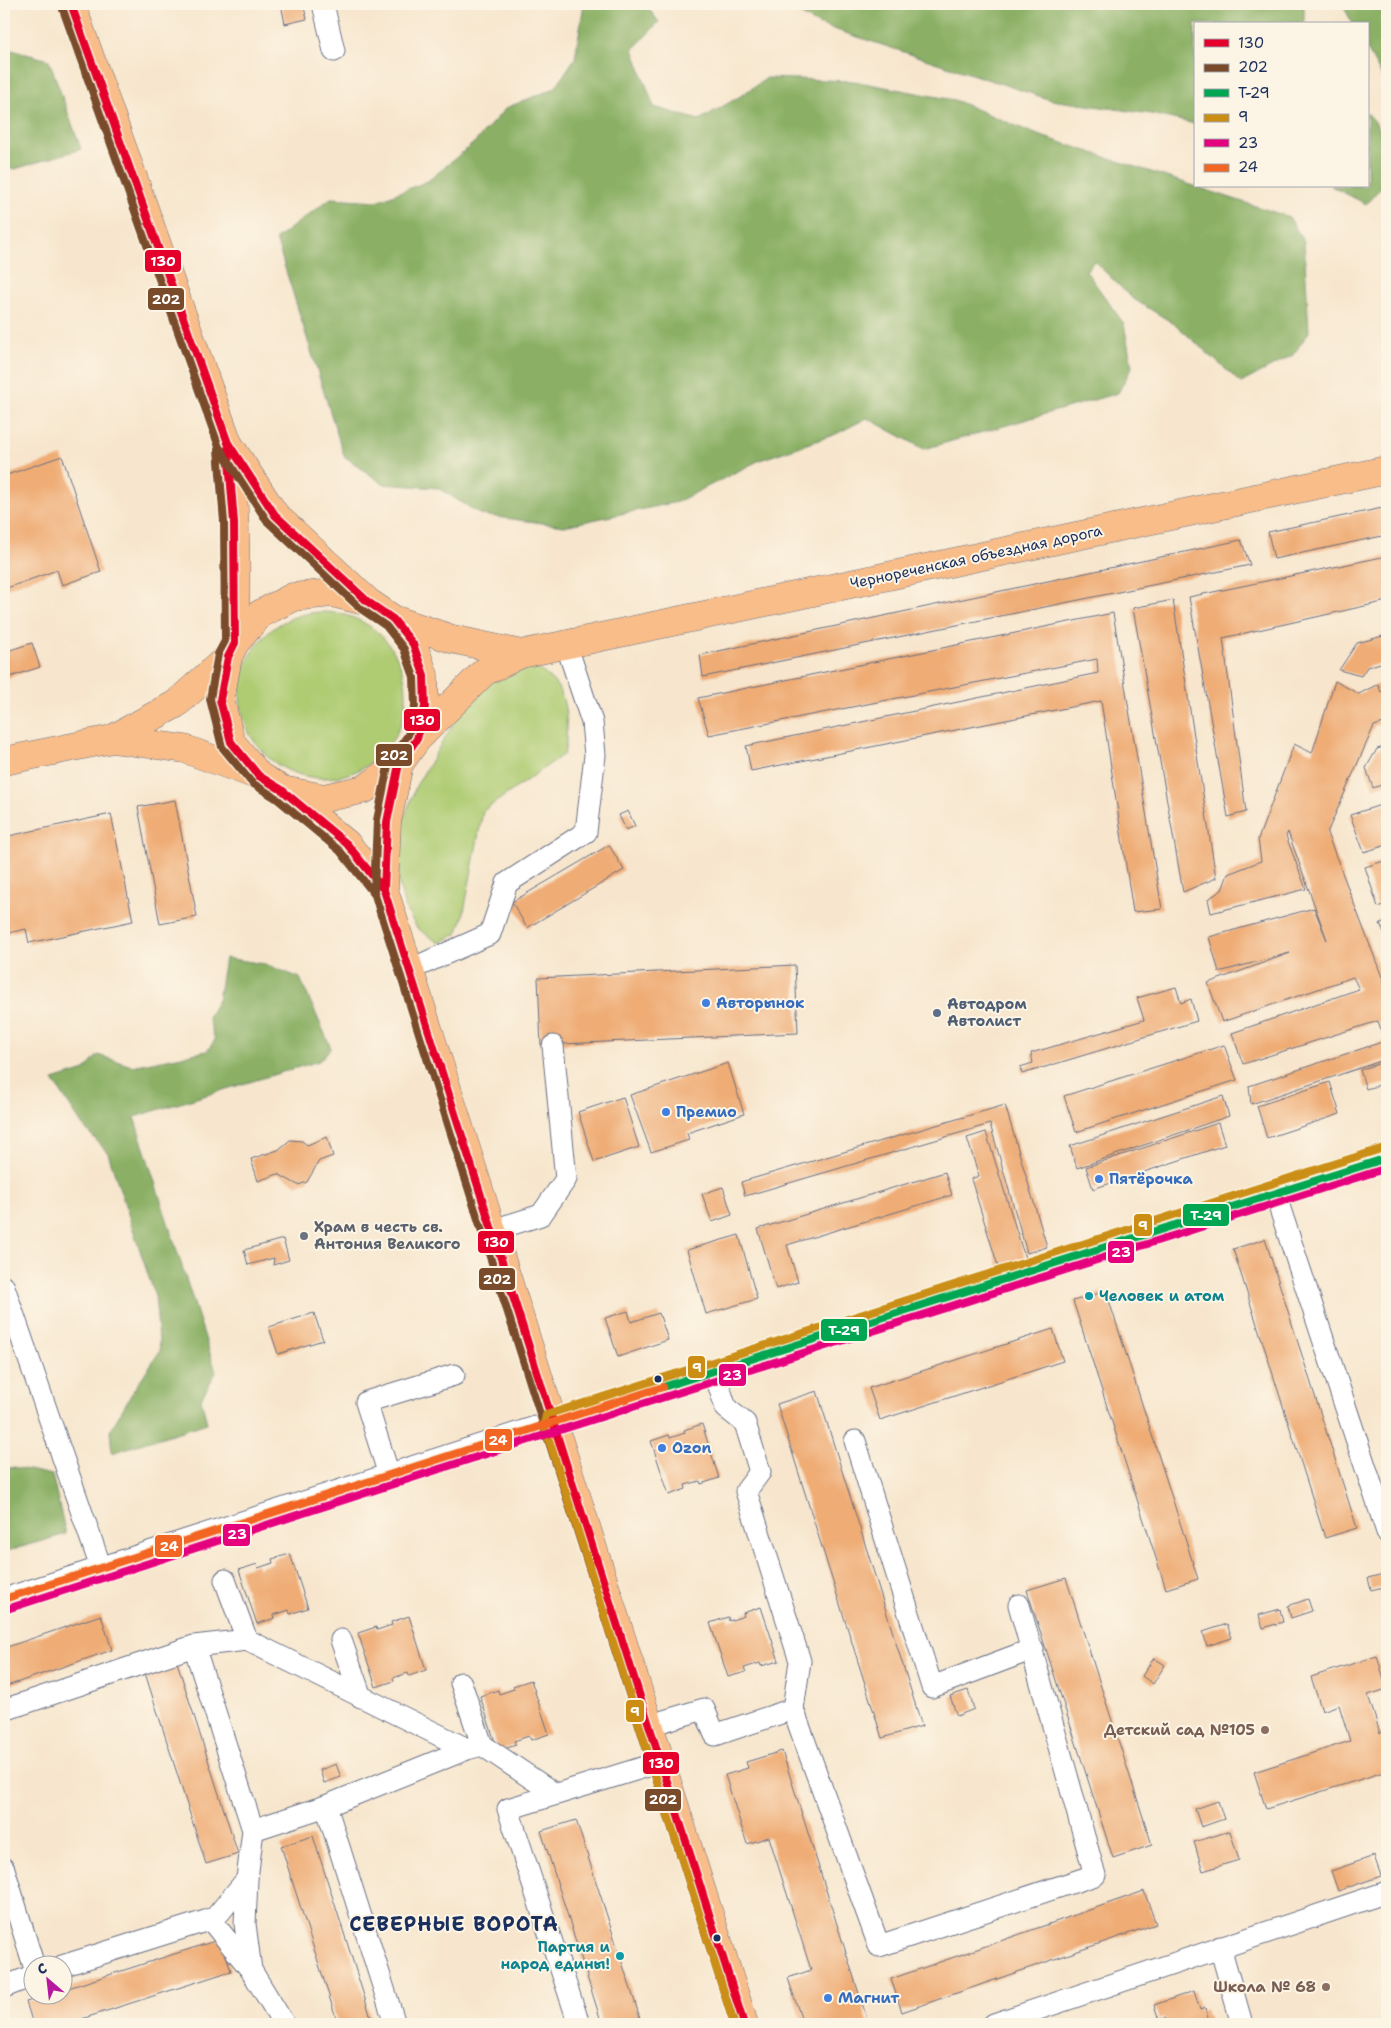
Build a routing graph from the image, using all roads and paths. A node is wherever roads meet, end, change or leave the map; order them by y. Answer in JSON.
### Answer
{"nodes":[{"id":1,"x":71,"y":4,"type":"edge"},
{"id":2,"x":323,"y":4,"type":"edge"},
{"id":3,"x":334,"y":51,"type":"dead end"},
{"id":4,"x":228,"y":443,"type":"junction"},
{"id":5,"x":1387,"y":470,"type":"edge"},
{"id":6,"x":368,"y":602,"type":"junction"},
{"id":7,"x":392,"y":619,"type":"junction"},
{"id":8,"x":566,"y":644,"type":"junction"},
{"id":9,"x":231,"y":650,"type":"junction"},
{"id":10,"x":521,"y":654,"type":"junction"},
{"id":11,"x":112,"y":739,"type":"junction"},
{"id":12,"x":416,"y":739,"type":"junction"},
{"id":13,"x":4,"y":761,"type":"edge"},
{"id":14,"x":400,"y":764,"type":"junction"},
{"id":15,"x":271,"y":783,"type":"junction"},
{"id":16,"x":384,"y":890,"type":"junction"},
{"id":17,"x":409,"y":970,"type":"junction"},
{"id":18,"x":553,"y":1046,"type":"dead end"},
{"id":19,"x":1387,"y":1158,"type":"edge"},
{"id":20,"x":1275,"y":1194,"type":"junction"},
{"id":21,"x":493,"y":1230,"type":"junction"},
{"id":22,"x":4,"y":1287,"type":"edge"},
{"id":23,"x":714,"y":1371,"type":"junction"},
{"id":24,"x":454,"y":1375,"type":"dead end"},
{"id":25,"x":554,"y":1422,"type":"junction"},
{"id":26,"x":855,"y":1441,"type":"dead end"},
{"id":27,"x":389,"y":1475,"type":"junction"},
{"id":28,"x":1387,"y":1532,"type":"edge"},
{"id":29,"x":101,"y":1568,"type":"junction"},
{"id":30,"x":226,"y":1580,"type":"dead end"},
{"id":31,"x":4,"y":1599,"type":"edge"},
{"id":32,"x":1019,"y":1605,"type":"dead end"},
{"id":33,"x":247,"y":1640,"type":"junction"},
{"id":34,"x":341,"y":1640,"type":"dead end"},
{"id":35,"x":194,"y":1646,"type":"junction"},
{"id":36,"x":1033,"y":1649,"type":"junction"},
{"id":37,"x":461,"y":1683,"type":"dead end"},
{"id":38,"x":361,"y":1697,"type":"junction"},
{"id":39,"x":793,"y":1709,"type":"junction"},
{"id":40,"x":4,"y":1710,"type":"edge"},
{"id":41,"x":650,"y":1726,"type":"junction"},
{"id":42,"x":474,"y":1747,"type":"junction"},
{"id":43,"x":662,"y":1762,"type":"junction"},
{"id":44,"x":555,"y":1794,"type":"junction"},
{"id":45,"x":326,"y":1806,"type":"junction"},
{"id":46,"x":253,"y":1830,"type":"junction"},
{"id":47,"x":4,"y":1869,"type":"edge"},
{"id":48,"x":247,"y":1879,"type":"junction"},
{"id":49,"x":1387,"y":1892,"type":"edge"},
{"id":50,"x":210,"y":1920,"type":"junction"},
{"id":51,"x":1220,"y":1947,"type":"junction"},
{"id":52,"x":31,"y":1956,"type":"edge"},
{"id":53,"x":72,"y":1963,"type":"edge"},
{"id":54,"x":251,"y":1970,"type":"junction"},
{"id":55,"x":22,"y":1980,"type":"edge"},
{"id":56,"x":4,"y":1987,"type":"edge"},
{"id":57,"x":284,"y":2024,"type":"edge"},
{"id":58,"x":395,"y":2024,"type":"edge"},
{"id":59,"x":579,"y":2024,"type":"edge"},
{"id":60,"x":744,"y":2024,"type":"edge"},
{"id":61,"x":994,"y":2024,"type":"edge"},
{"id":62,"x":1242,"y":2024,"type":"edge"}],
"edges":[{"from":1,"to":4,"type":"main road"},
{"from":2,"to":3,"type":"street"},
{"from":4,"to":6,"type":"main road"},
{"from":4,"to":9,"type":"main road"},
{"from":5,"to":8,"type":"main road","name":"Чернореченская объездная дорога"},
{"from":6,"to":7,"type":"main road"},
{"from":6,"to":9,"type":"main road"},
{"from":7,"to":10,"type":"main road"},
{"from":7,"to":12,"type":"main road"},
{"from":8,"to":10,"type":"main road","name":"Чернореченская объездная дорога"},
{"from":8,"to":17,"type":"street"},
{"from":9,"to":11,"type":"main road"},
{"from":9,"to":15,"type":"main road"},
{"from":10,"to":12,"type":"main road"},
{"from":11,"to":13,"type":"main road"},
{"from":11,"to":15,"type":"main road"},
{"from":12,"to":14,"type":"main road"},
{"from":14,"to":15,"type":"main road"},
{"from":14,"to":16,"type":"main road"},
{"from":15,"to":16,"type":"main road"},
{"from":16,"to":17,"type":"main road"},
{"from":17,"to":21,"type":"main road"},
{"from":18,"to":21,"type":"street"},
{"from":19,"to":20,"type":"street"},
{"from":20,"to":23,"type":"street"},
{"from":20,"to":28,"type":"street"},
{"from":21,"to":25,"type":"main road"},
{"from":22,"to":29,"type":"street"},
{"from":23,"to":25,"type":"street"},
{"from":23,"to":39,"type":"street"},
{"from":24,"to":27,"type":"street"},
{"from":25,"to":27,"type":"street"},
{"from":25,"to":41,"type":"main road"},
{"from":26,"to":36,"type":"street"},
{"from":27,"to":29,"type":"street"},
{"from":29,"to":31,"type":"street"},
{"from":30,"to":33,"type":"street"},
{"from":32,"to":36,"type":"street"},
{"from":33,"to":35,"type":"street"},
{"from":33,"to":38,"type":"street"},
{"from":34,"to":38,"type":"street"},
{"from":35,"to":40,"type":"street"},
{"from":35,"to":46,"type":"street"},
{"from":36,"to":39,"type":"street"},
{"from":37,"to":42,"type":"street"},
{"from":38,"to":42,"type":"street"},
{"from":39,"to":41,"type":"street"},
{"from":41,"to":43,"type":"main road"},
{"from":42,"to":44,"type":"street"},
{"from":42,"to":45,"type":"street"},
{"from":43,"to":44,"type":"street"},
{"from":43,"to":60,"type":"main road"},
{"from":44,"to":59,"type":"street"},
{"from":45,"to":46,"type":"street"},
{"from":45,"to":58,"type":"street"},
{"from":46,"to":48,"type":"street"},
{"from":47,"to":52,"type":"street"},
{"from":48,"to":50,"type":"street"},
{"from":48,"to":54,"type":"street"},
{"from":49,"to":51,"type":"street"},
{"from":50,"to":53,"type":"street"},
{"from":50,"to":54,"type":"street"},
{"from":51,"to":61,"type":"street"},
{"from":51,"to":62,"type":"street"},
{"from":54,"to":57,"type":"street"},
{"from":55,"to":56,"type":"street"}]}
